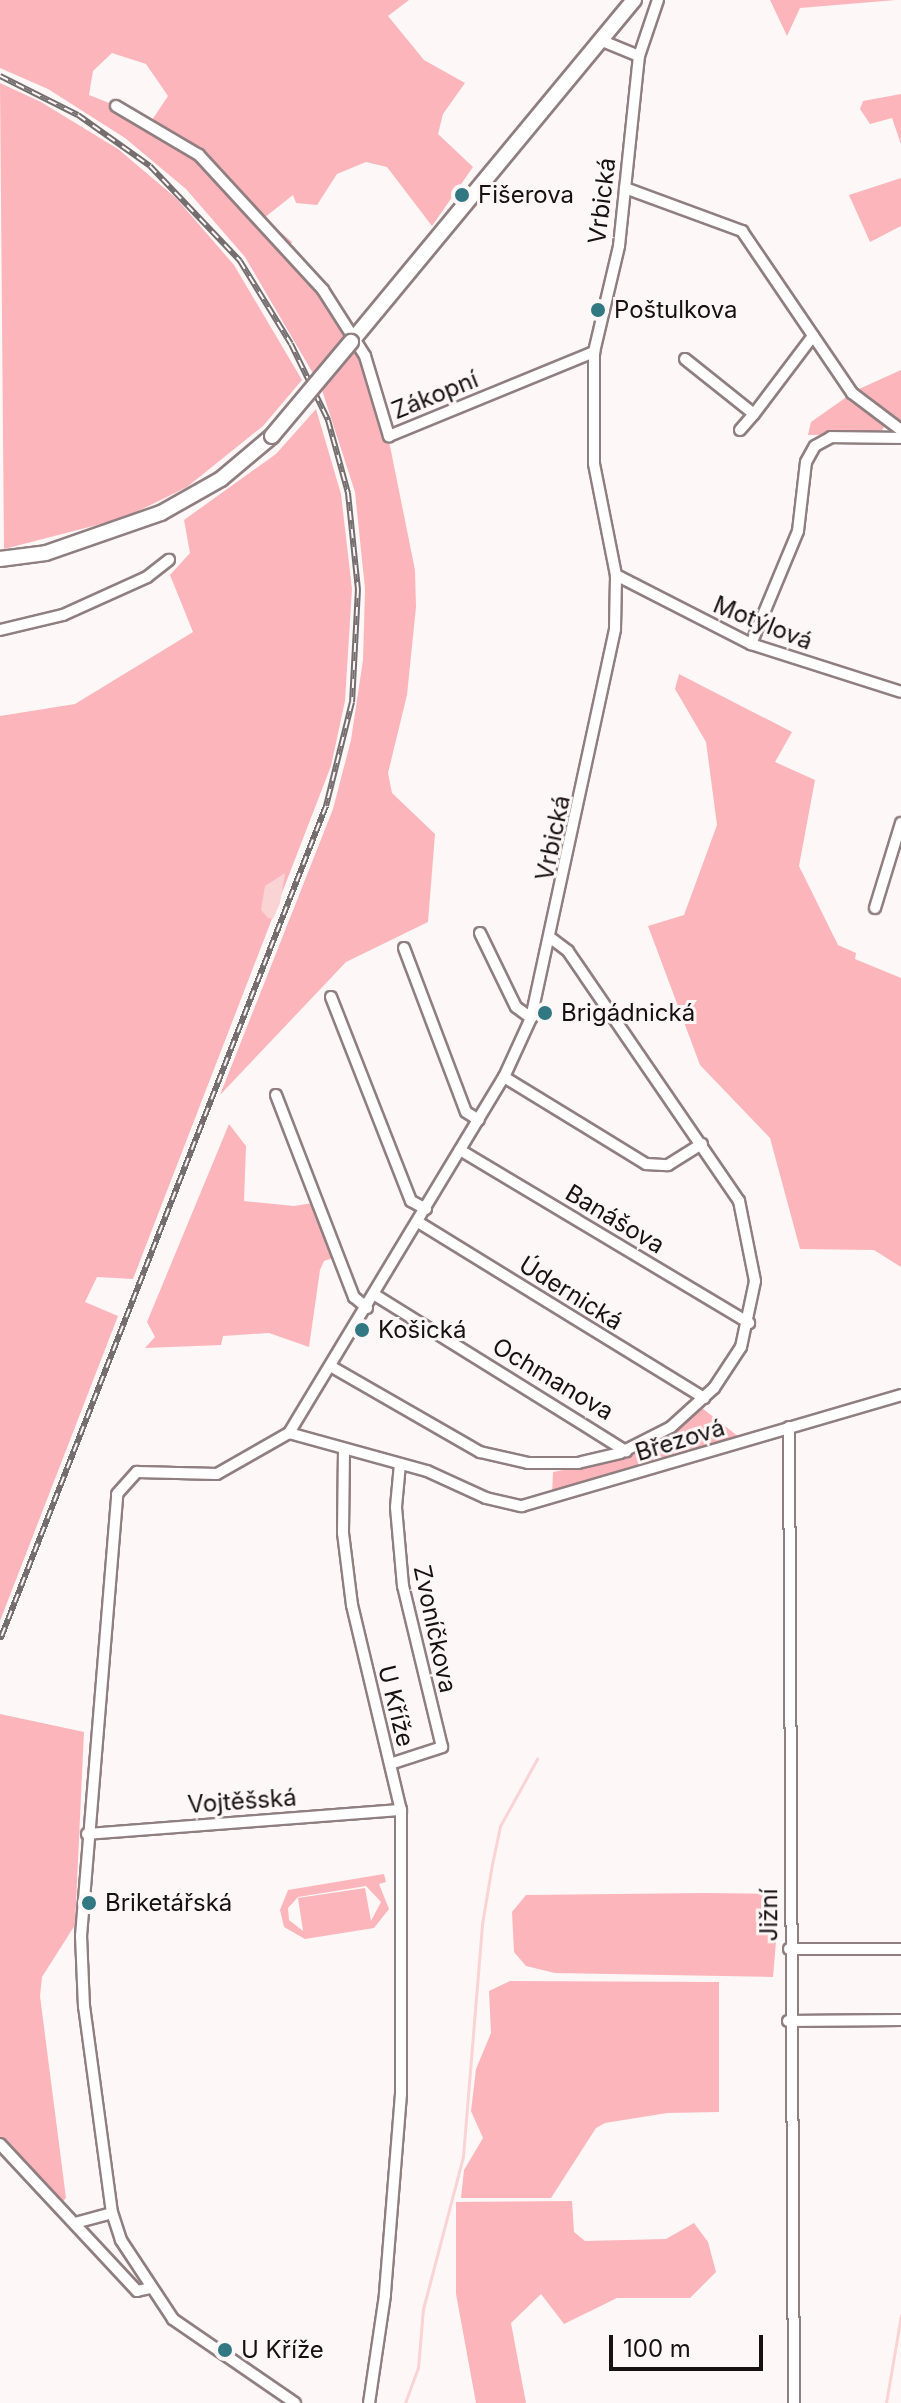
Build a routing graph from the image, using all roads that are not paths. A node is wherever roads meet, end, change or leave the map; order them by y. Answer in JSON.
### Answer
{"nodes":[{"id":1,"x":634,"y":0,"type":"edge"},
{"id":2,"x":658,"y":0,"type":"edge"},
{"id":3,"x":600,"y":40,"type":"junction"},
{"id":4,"x":639,"y":56,"type":"junction"},
{"id":5,"x":116,"y":106,"type":"dead end"},
{"id":6,"x":625,"y":188,"type":"junction"},
{"id":7,"x":813,"y":336,"type":"junction"},
{"id":8,"x":353,"y":340,"type":"junction"},
{"id":9,"x":594,"y":352,"type":"junction"},
{"id":10,"x":685,"y":359,"type":"dead end"},
{"id":11,"x":754,"y":414,"type":"junction"},
{"id":12,"x":740,"y":430,"type":"dead end"},
{"id":13,"x":901,"y":430,"type":"edge"},
{"id":14,"x":901,"y":438,"type":"edge"},
{"id":15,"x":0,"y":559,"type":"edge"},
{"id":16,"x":169,"y":560,"type":"dead end"},
{"id":17,"x":616,"y":575,"type":"junction"},
{"id":18,"x":0,"y":630,"type":"edge"},
{"id":19,"x":751,"y":644,"type":"junction"},
{"id":20,"x":901,"y":692,"type":"edge"},
{"id":21,"x":901,"y":823,"type":"edge"},
{"id":22,"x":875,"y":908,"type":"dead end"},
{"id":23,"x":480,"y":933,"type":"dead end"},
{"id":24,"x":552,"y":939,"type":"junction"},
{"id":25,"x":404,"y":948,"type":"dead end"},
{"id":26,"x":331,"y":997,"type":"dead end"},
{"id":27,"x":531,"y":1018,"type":"junction"},
{"id":28,"x":504,"y":1077,"type":"junction"},
{"id":29,"x":276,"y":1095,"type":"dead end"},
{"id":30,"x":479,"y":1120,"type":"junction"},
{"id":31,"x":702,"y":1144,"type":"junction"},
{"id":32,"x":460,"y":1150,"type":"junction"},
{"id":33,"x":426,"y":1209,"type":"junction"},
{"id":34,"x":418,"y":1222,"type":"junction"},
{"id":35,"x":375,"y":1295,"type":"junction"},
{"id":36,"x":367,"y":1308,"type":"junction"},
{"id":37,"x":749,"y":1323,"type":"junction"},
{"id":38,"x":332,"y":1367,"type":"junction"},
{"id":39,"x":901,"y":1395,"type":"edge"},
{"id":40,"x":704,"y":1398,"type":"junction"},
{"id":41,"x":789,"y":1427,"type":"junction"},
{"id":42,"x":289,"y":1433,"type":"junction"},
{"id":43,"x":344,"y":1450,"type":"junction"},
{"id":44,"x":626,"y":1451,"type":"junction"},
{"id":45,"x":400,"y":1464,"type":"junction"},
{"id":46,"x":390,"y":1764,"type":"junction"},
{"id":47,"x":401,"y":1810,"type":"junction"},
{"id":48,"x":87,"y":1834,"type":"junction"},
{"id":49,"x":789,"y":1949,"type":"junction"},
{"id":50,"x":901,"y":1949,"type":"edge"},
{"id":51,"x":901,"y":2020,"type":"edge"},
{"id":52,"x":788,"y":2021,"type":"junction"},
{"id":53,"x":0,"y":2144,"type":"edge"},
{"id":54,"x":112,"y":2213,"type":"junction"},
{"id":55,"x":75,"y":2223,"type":"junction"},
{"id":56,"x":150,"y":2288,"type":"junction"},
{"id":57,"x":295,"y":2403,"type":"edge"},
{"id":58,"x":369,"y":2403,"type":"edge"},
{"id":59,"x":794,"y":2403,"type":"edge"}],
"edges":[{"from":1,"to":3,"type":"street"},
{"from":2,"to":4,"type":"street","name":"Vrbická"},
{"from":3,"to":4,"type":"street"},
{"from":3,"to":8,"type":"street"},
{"from":4,"to":6,"type":"street","name":"Vrbická"},
{"from":5,"to":8,"type":"street"},
{"from":6,"to":7,"type":"street"},
{"from":6,"to":9,"type":"street","name":"Vrbická"},
{"from":7,"to":11,"type":"street"},
{"from":7,"to":13,"type":"street"},
{"from":8,"to":9,"type":"street","name":"Zákopní"},
{"from":8,"to":15,"type":"street","bridge":true},
{"from":9,"to":17,"type":"street","name":"Vrbická"},
{"from":10,"to":11,"type":"street"},
{"from":11,"to":12,"type":"street"},
{"from":14,"to":19,"type":"street"},
{"from":16,"to":18,"type":"street"},
{"from":17,"to":19,"type":"street","name":"Motýlová"},
{"from":17,"to":24,"type":"street","name":"Vrbická"},
{"from":19,"to":20,"type":"street","name":"Motýlová"},
{"from":21,"to":22,"type":"street"},
{"from":23,"to":27,"type":"street"},
{"from":24,"to":27,"type":"street","name":"Vrbická"},
{"from":24,"to":31,"type":"street"},
{"from":25,"to":30,"type":"street"},
{"from":26,"to":33,"type":"street"},
{"from":27,"to":28,"type":"street","name":"Vrbická"},
{"from":28,"to":30,"type":"street","name":"Vrbická"},
{"from":28,"to":31,"type":"street"},
{"from":29,"to":36,"type":"street"},
{"from":30,"to":32,"type":"street","name":"Vrbická"},
{"from":31,"to":37,"type":"street"},
{"from":32,"to":33,"type":"street","name":"Vrbická"},
{"from":32,"to":37,"type":"street","name":"Banášova"},
{"from":33,"to":34,"type":"street","name":"Vrbická"},
{"from":34,"to":35,"type":"street","name":"Vrbická"},
{"from":34,"to":40,"type":"street","name":"Údernická"},
{"from":35,"to":36,"type":"street","name":"Vrbická"},
{"from":35,"to":44,"type":"street","name":"Ochmanova"},
{"from":36,"to":38,"type":"street","name":"Vrbická"},
{"from":37,"to":40,"type":"street"},
{"from":38,"to":42,"type":"street","name":"Vrbická"},
{"from":38,"to":44,"type":"street"},
{"from":39,"to":41,"type":"street","name":"Březová"},
{"from":40,"to":44,"type":"street"},
{"from":41,"to":45,"type":"street","name":"Březová"},
{"from":41,"to":49,"type":"street","name":"Jižní"},
{"from":42,"to":43,"type":"street"},
{"from":42,"to":48,"type":"street","name":"Vrbická"},
{"from":43,"to":45,"type":"street"},
{"from":43,"to":46,"type":"street","name":"U Kříže"},
{"from":45,"to":46,"type":"street","name":"Zvoníčkova"},
{"from":46,"to":47,"type":"street","name":"U Kříže"},
{"from":47,"to":48,"type":"street","name":"Vojtěšská"},
{"from":47,"to":58,"type":"street","name":"U Kříže"},
{"from":48,"to":54,"type":"street"},
{"from":49,"to":50,"type":"street"},
{"from":49,"to":52,"type":"street","name":"Jižní"},
{"from":51,"to":52,"type":"street"},
{"from":52,"to":59,"type":"street","name":"Jižní"},
{"from":53,"to":55,"type":"street"},
{"from":54,"to":55,"type":"street"},
{"from":54,"to":56,"type":"street"},
{"from":55,"to":56,"type":"street"},
{"from":56,"to":57,"type":"street"}]}
